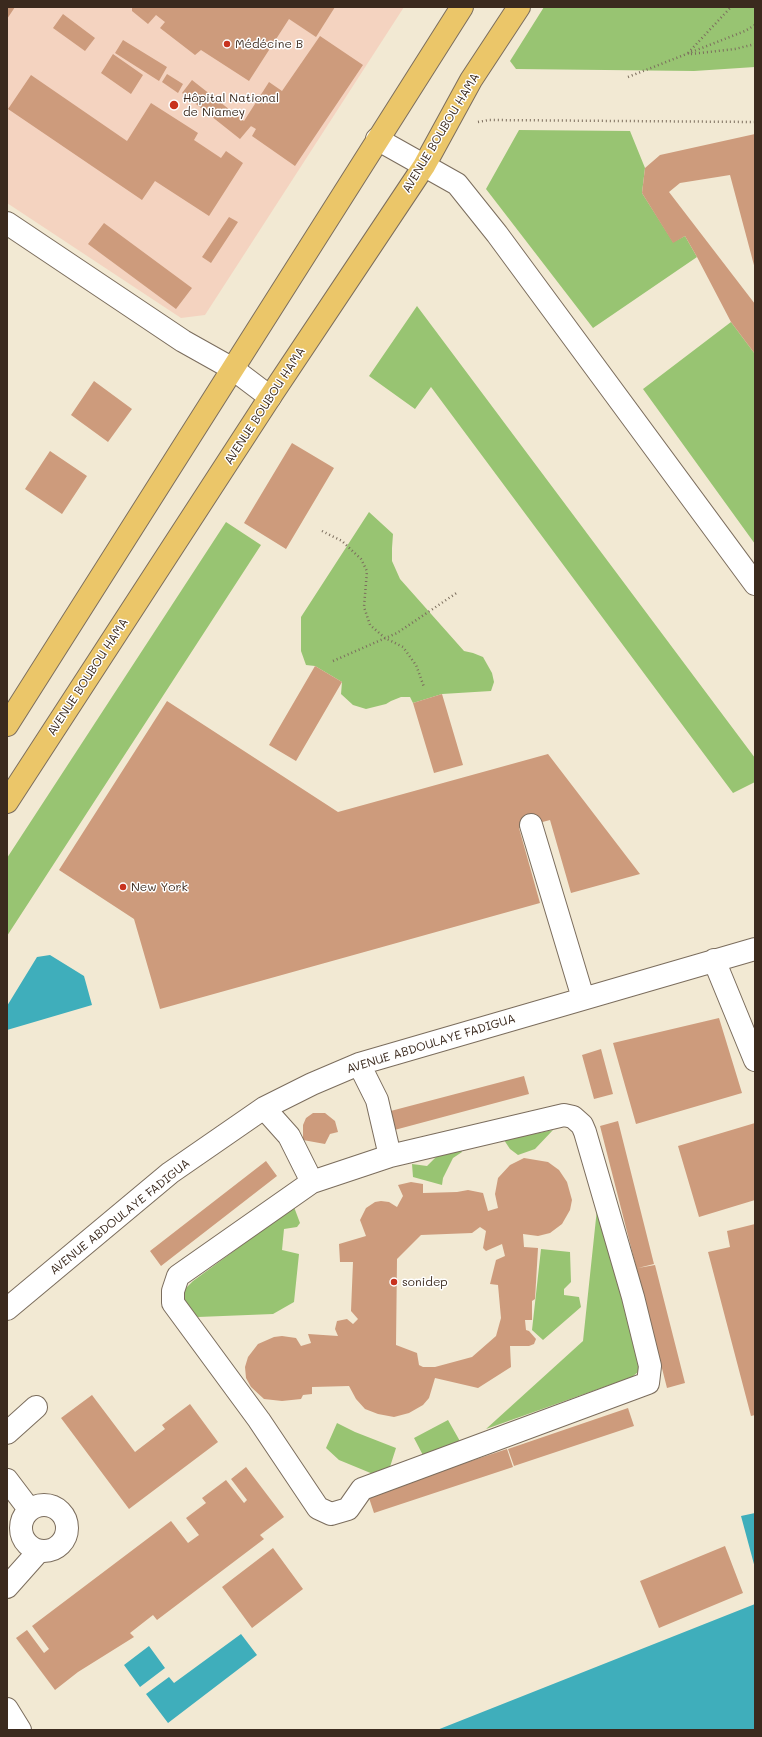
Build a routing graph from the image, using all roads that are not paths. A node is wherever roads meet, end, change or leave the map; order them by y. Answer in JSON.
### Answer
{"nodes":[{"id":1,"x":462,"y":7,"type":"edge"},
{"id":2,"x":519,"y":7,"type":"edge"},
{"id":3,"x":377,"y":139,"type":"junction"},
{"id":4,"x":424,"y":166,"type":"junction"},
{"id":5,"x":7,"y":223,"type":"edge"},
{"id":6,"x":233,"y":369,"type":"junction"},
{"id":7,"x":270,"y":397,"type":"junction"},
{"id":8,"x":755,"y":584,"type":"edge"},
{"id":9,"x":7,"y":725,"type":"edge"},
{"id":10,"x":7,"y":802,"type":"edge"},
{"id":11,"x":531,"y":825,"type":"dead end"},
{"id":12,"x":755,"y":949,"type":"edge"},
{"id":13,"x":714,"y":960,"type":"junction"},
{"id":14,"x":583,"y":998,"type":"junction"},
{"id":15,"x":755,"y":1060,"type":"edge"},
{"id":16,"x":360,"y":1064,"type":"junction"},
{"id":17,"x":264,"y":1108,"type":"junction"},
{"id":18,"x":390,"y":1156,"type":"junction"},
{"id":19,"x":312,"y":1182,"type":"junction"},
{"id":20,"x":7,"y":1309,"type":"edge"},
{"id":21,"x":36,"y":1407,"type":"dead end"},
{"id":22,"x":7,"y":1433,"type":"edge"},
{"id":23,"x":7,"y":1480,"type":"edge"},
{"id":24,"x":29,"y":1509,"type":"junction"},
{"id":25,"x":39,"y":1551,"type":"junction"},
{"id":26,"x":7,"y":1587,"type":"edge"},
{"id":27,"x":7,"y":1709,"type":"edge"},
{"id":28,"x":20,"y":1730,"type":"edge"}],
"edges":[{"from":1,"to":3,"type":"main road"},
{"from":2,"to":4,"type":"main road","name":"AVENUE BOUBOU HAMA"},
{"from":3,"to":4,"type":"street"},
{"from":3,"to":6,"type":"main road"},
{"from":4,"to":7,"type":"main road","name":"AVENUE BOUBOU HAMA"},
{"from":4,"to":8,"type":"street"},
{"from":5,"to":6,"type":"street"},
{"from":6,"to":7,"type":"street"},
{"from":6,"to":9,"type":"main road"},
{"from":7,"to":10,"type":"main road","name":"AVENUE BOUBOU HAMA"},
{"from":11,"to":14,"type":"street"},
{"from":12,"to":13,"type":"street","name":"AVENUE ABDOULAYE FADIGUA"},
{"from":13,"to":14,"type":"street","name":"AVENUE ABDOULAYE FADIGUA"},
{"from":13,"to":15,"type":"street"},
{"from":14,"to":16,"type":"street","name":"AVENUE ABDOULAYE FADIGUA"},
{"from":16,"to":17,"type":"street","name":"AVENUE ABDOULAYE FADIGUA"},
{"from":16,"to":18,"type":"street"},
{"from":17,"to":19,"type":"street"},
{"from":17,"to":20,"type":"street","name":"AVENUE ABDOULAYE FADIGUA"},
{"from":18,"to":19,"type":"street"},
{"from":18,"to":19,"type":"street"},
{"from":21,"to":22,"type":"street"},
{"from":23,"to":24,"type":"street"},
{"from":24,"to":25,"type":"street"},
{"from":24,"to":25,"type":"street"},
{"from":25,"to":26,"type":"street"},
{"from":27,"to":28,"type":"street"}]}
